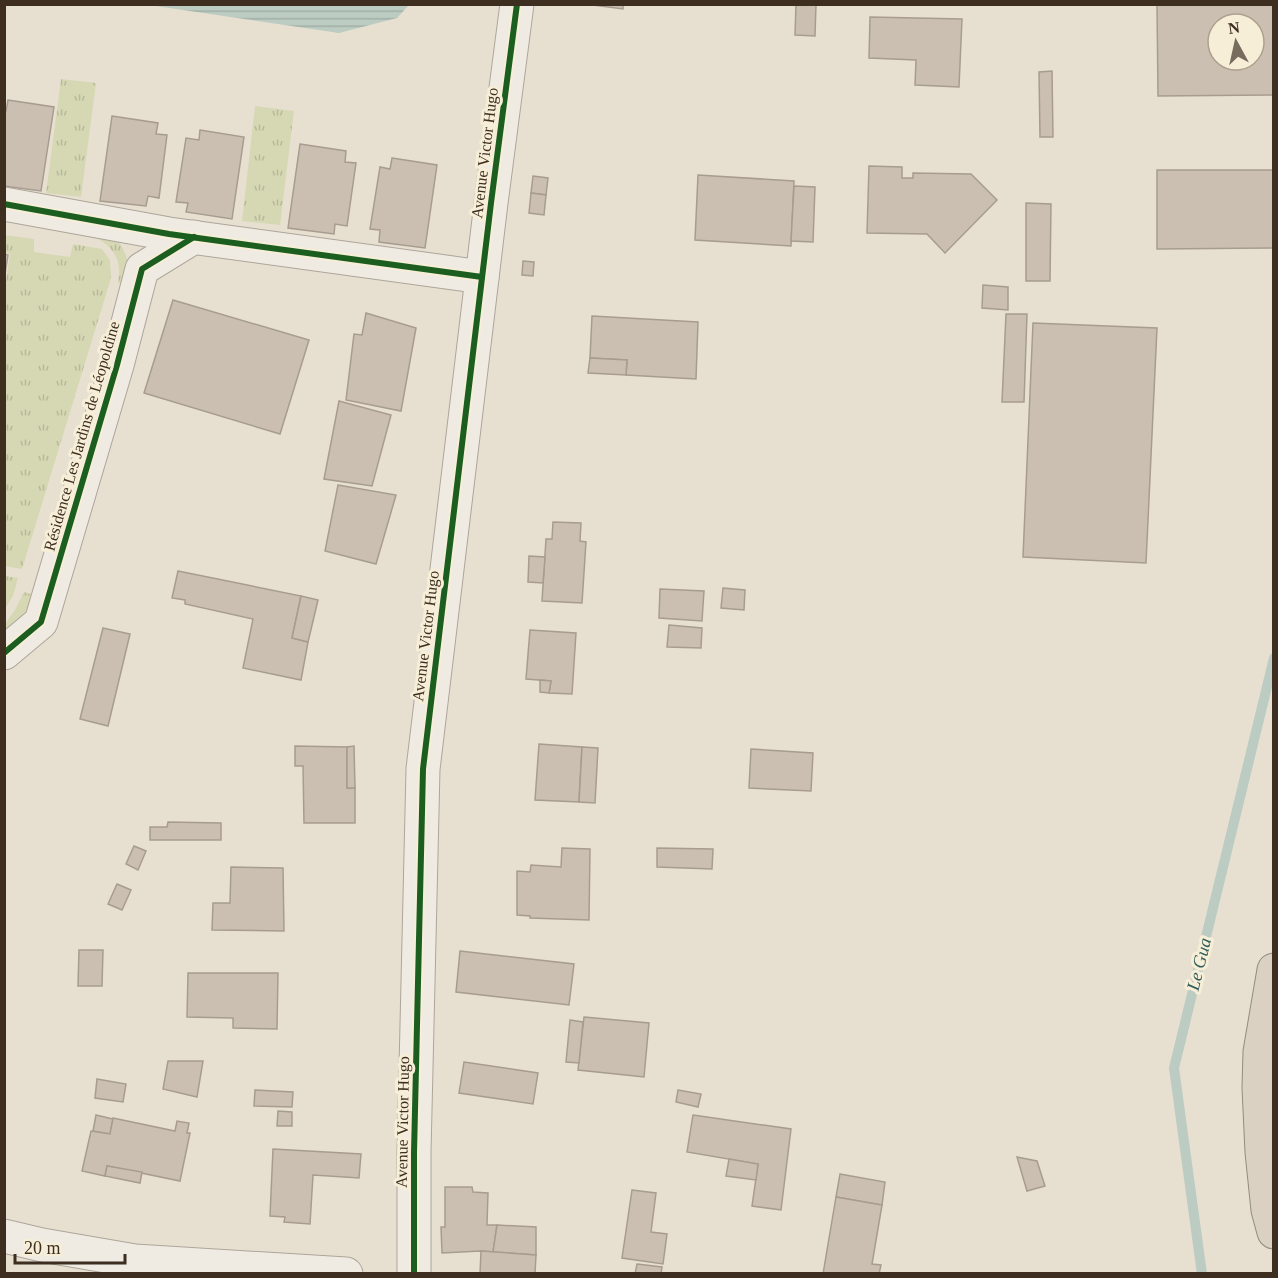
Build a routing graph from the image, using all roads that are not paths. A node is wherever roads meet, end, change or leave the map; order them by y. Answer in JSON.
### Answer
{"nodes":[{"id":1,"x":517,"y":4,"type":"edge"},
{"id":2,"x":4,"y":204,"type":"edge"},
{"id":3,"x":120,"y":225,"type":"junction"},
{"id":4,"x":194,"y":237,"type":"junction"},
{"id":5,"x":142,"y":269,"type":"junction"},
{"id":6,"x":482,"y":277,"type":"junction"},
{"id":7,"x":4,"y":653,"type":"edge"},
{"id":8,"x":1274,"y":970,"type":"edge"},
{"id":9,"x":1274,"y":1232,"type":"edge"},
{"id":10,"x":4,"y":1236,"type":"edge"},
{"id":11,"x":346,"y":1274,"type":"edge"},
{"id":12,"x":414,"y":1274,"type":"edge"}],
"edges":[{"from":1,"to":6,"type":"street","name":"Avenue Victor Hugo"},
{"from":2,"to":3,"type":"street"},
{"from":3,"to":4,"type":"street"},
{"from":3,"to":5,"type":"street"},
{"from":4,"to":5,"type":"street"},
{"from":4,"to":6,"type":"street"},
{"from":5,"to":7,"type":"street","name":"Résidence Les Jardins de Léopoldine"},
{"from":6,"to":12,"type":"street","name":"Avenue Victor Hugo"},
{"from":8,"to":9,"type":"highway"},
{"from":10,"to":11,"type":"street"}]}
